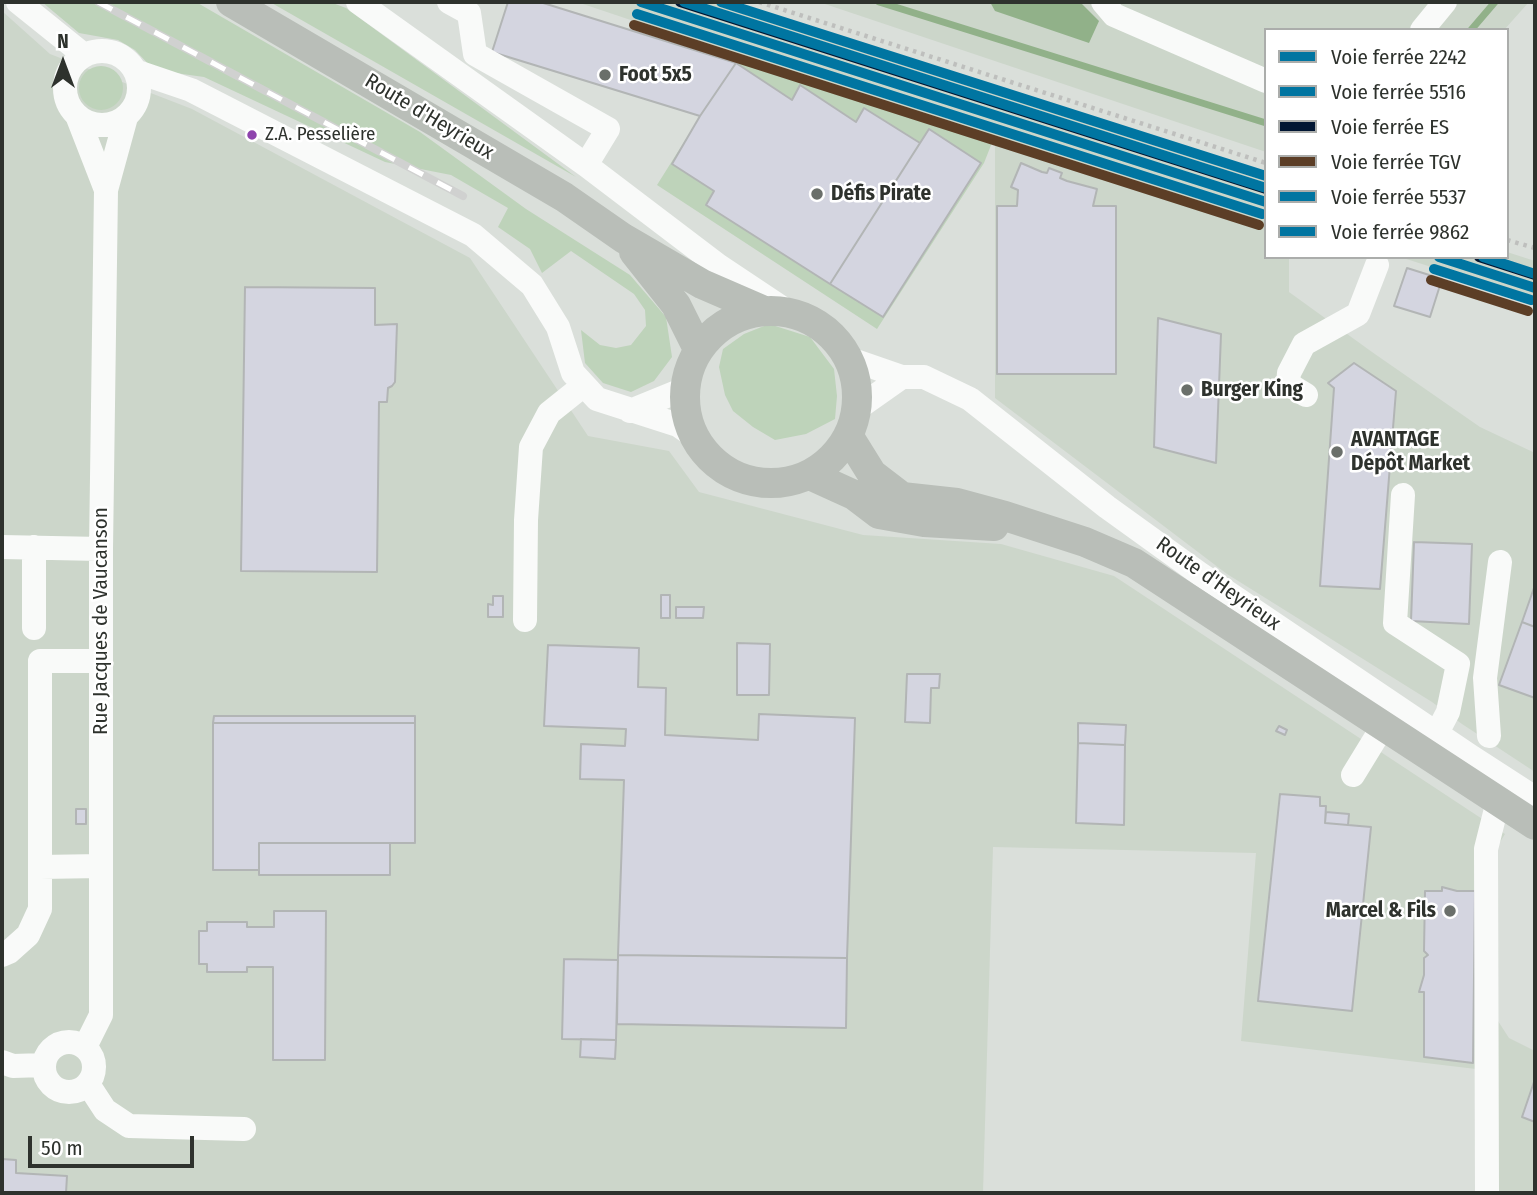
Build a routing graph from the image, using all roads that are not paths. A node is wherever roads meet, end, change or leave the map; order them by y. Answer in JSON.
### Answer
{"nodes":[{"id":1,"x":231,"y":2,"type":"edge"},
{"id":2,"x":358,"y":2,"type":"edge"},
{"id":3,"x":449,"y":2,"type":"edge"},
{"id":4,"x":1102,"y":2,"type":"edge"},
{"id":5,"x":1445,"y":2,"type":"edge"},
{"id":6,"x":26,"y":9,"type":"edge"},
{"id":7,"x":1424,"y":28,"type":"edge"},
{"id":8,"x":76,"y":63,"type":"junction"},
{"id":9,"x":135,"y":71,"type":"junction"},
{"id":10,"x":1264,"y":80,"type":"edge"},
{"id":11,"x":191,"y":90,"type":"junction"},
{"id":12,"x":132,"y":109,"type":"junction"},
{"id":13,"x":78,"y":118,"type":"junction"},
{"id":14,"x":586,"y":165,"type":"junction"},
{"id":15,"x":106,"y":190,"type":"junction"},
{"id":16,"x":623,"y":238,"type":"junction"},
{"id":17,"x":1377,"y":265,"type":"dead end"},
{"id":18,"x":775,"y":311,"type":"junction"},
{"id":19,"x":698,"y":349,"type":"junction"},
{"id":20,"x":850,"y":359,"type":"junction"},
{"id":21,"x":902,"y":377,"type":"junction"},
{"id":22,"x":584,"y":386,"type":"junction"},
{"id":23,"x":684,"y":389,"type":"junction"},
{"id":24,"x":1306,"y":395,"type":"dead end"},
{"id":25,"x":858,"y":408,"type":"junction"},
{"id":26,"x":630,"y":411,"type":"junction"},
{"id":27,"x":694,"y":436,"type":"junction"},
{"id":28,"x":849,"y":437,"type":"junction"},
{"id":29,"x":810,"y":475,"type":"junction"},
{"id":30,"x":1403,"y":495,"type":"dead end"},
{"id":31,"x":1045,"y":530,"type":"junction"},
{"id":32,"x":2,"y":547,"type":"edge"},
{"id":33,"x":34,"y":547,"type":"junction"},
{"id":34,"x":101,"y":548,"type":"junction"},
{"id":35,"x":1500,"y":562,"type":"dead end"},
{"id":36,"x":525,"y":620,"type":"dead end"},
{"id":37,"x":34,"y":628,"type":"dead end"},
{"id":38,"x":101,"y":661,"type":"junction"},
{"id":39,"x":1382,"y":726,"type":"junction"},
{"id":40,"x":1437,"y":733,"type":"junction"},
{"id":41,"x":1489,"y":736,"type":"dead end"},
{"id":42,"x":1353,"y":775,"type":"dead end"},
{"id":43,"x":1535,"y":798,"type":"edge"},
{"id":44,"x":1498,"y":801,"type":"junction"},
{"id":45,"x":1535,"y":825,"type":"edge"},
{"id":46,"x":101,"y":866,"type":"junction"},
{"id":47,"x":40,"y":867,"type":"junction"},
{"id":48,"x":2,"y":955,"type":"edge"},
{"id":49,"x":85,"y":1047,"type":"junction"},
{"id":50,"x":2,"y":1062,"type":"edge"},
{"id":51,"x":44,"y":1065,"type":"junction"},
{"id":52,"x":88,"y":1084,"type":"junction"},
{"id":53,"x":244,"y":1129,"type":"dead end"},
{"id":54,"x":1487,"y":1193,"type":"edge"}],
"edges":[{"from":1,"to":16,"type":"main road","name":"Route d'Heyrieux"},
{"from":2,"to":14,"type":"street"},
{"from":3,"to":14,"type":"street"},
{"from":4,"to":10,"type":"street"},
{"from":5,"to":7,"type":"street"},
{"from":6,"to":8,"type":"street"},
{"from":8,"to":9,"type":"street"},
{"from":8,"to":13,"type":"street"},
{"from":9,"to":11,"type":"street"},
{"from":9,"to":12,"type":"street"},
{"from":11,"to":12,"type":"street"},
{"from":11,"to":22,"type":"street"},
{"from":12,"to":13,"type":"street"},
{"from":12,"to":15,"type":"street","name":"Rue Jacques de Vaucanson"},
{"from":13,"to":15,"type":"street","name":"Rue Jacques de Vaucanson"},
{"from":14,"to":18,"type":"street"},
{"from":15,"to":34,"type":"street","name":"Rue Jacques de Vaucanson"},
{"from":16,"to":18,"type":"main road","name":"Route d'Heyrieux"},
{"from":16,"to":19,"type":"main road","name":"Route d'Heyrieux"},
{"from":17,"to":24,"type":"street"},
{"from":18,"to":19,"type":"main road"},
{"from":18,"to":20,"type":"main road"},
{"from":19,"to":23,"type":"main road"},
{"from":20,"to":21,"type":"street","name":"Route d'Heyrieux"},
{"from":20,"to":25,"type":"main road"},
{"from":21,"to":25,"type":"street"},
{"from":21,"to":40,"type":"street","name":"Route d'Heyrieux"},
{"from":22,"to":26,"type":"street"},
{"from":22,"to":36,"type":"street"},
{"from":23,"to":26,"type":"street"},
{"from":23,"to":27,"type":"main road"},
{"from":25,"to":28,"type":"main road"},
{"from":26,"to":27,"type":"street"},
{"from":27,"to":29,"type":"main road"},
{"from":28,"to":29,"type":"main road"},
{"from":28,"to":31,"type":"main road","name":"Route d'Heyrieux"},
{"from":29,"to":31,"type":"main road","name":"Route d'Heyrieux"},
{"from":30,"to":40,"type":"street"},
{"from":31,"to":39,"type":"main road","name":"Route d'Heyrieux"},
{"from":32,"to":33,"type":"street"},
{"from":33,"to":34,"type":"street"},
{"from":33,"to":37,"type":"street"},
{"from":34,"to":38,"type":"street","name":"Rue Jacques de Vaucanson"},
{"from":35,"to":41,"type":"street"},
{"from":38,"to":46,"type":"street","name":"Rue Jacques de Vaucanson"},
{"from":38,"to":47,"type":"street"},
{"from":39,"to":42,"type":"street"},
{"from":39,"to":44,"type":"main road","name":"Route d'Heyrieux"},
{"from":40,"to":43,"type":"street","name":"Route d'Heyrieux"},
{"from":44,"to":45,"type":"main road","name":"Route d'Heyrieux"},
{"from":44,"to":54,"type":"street"},
{"from":46,"to":47,"type":"street"},
{"from":46,"to":49,"type":"street","name":"Rue Jacques de Vaucanson"},
{"from":47,"to":48,"type":"street"},
{"from":49,"to":51,"type":"street"},
{"from":49,"to":52,"type":"street"},
{"from":50,"to":51,"type":"street"},
{"from":51,"to":52,"type":"street"},
{"from":52,"to":53,"type":"street"}]}
